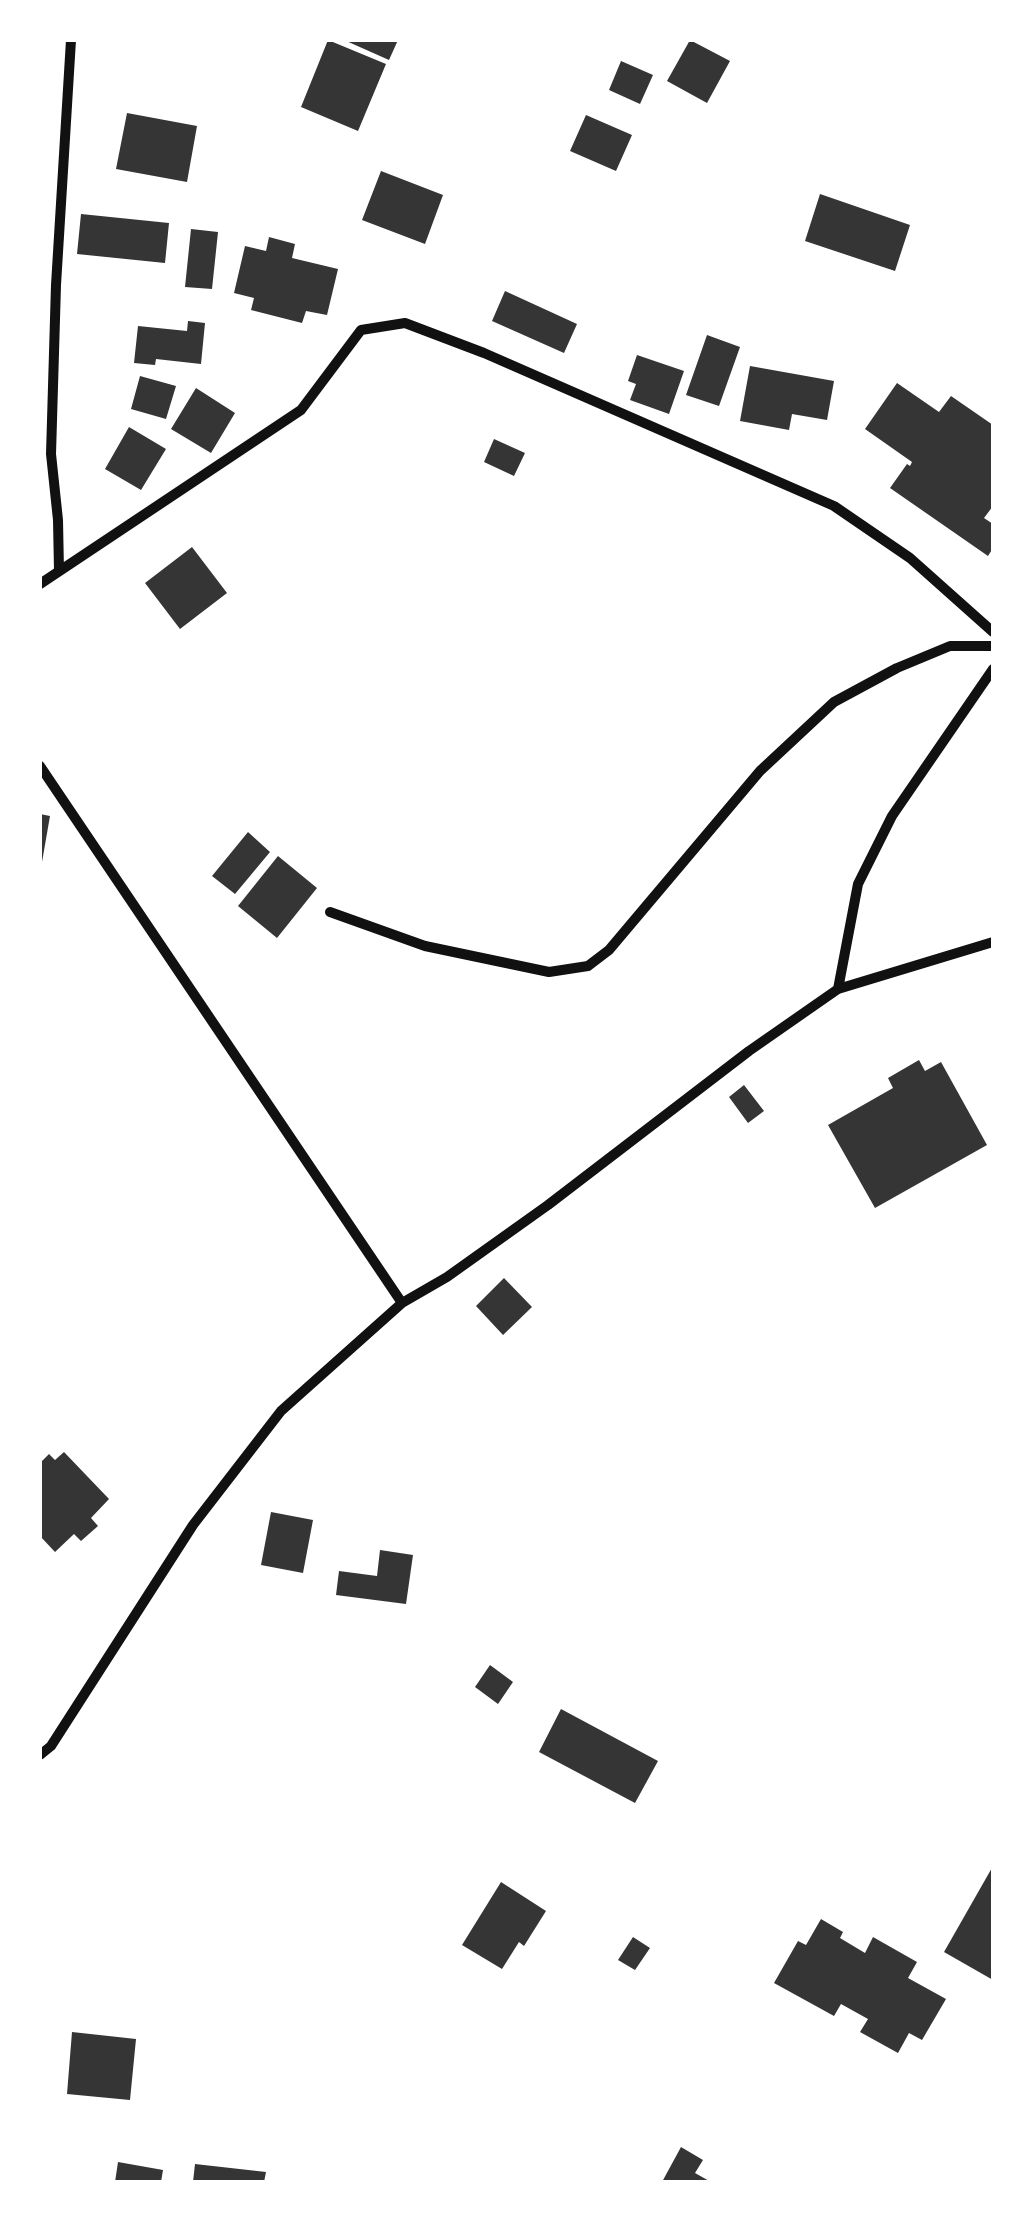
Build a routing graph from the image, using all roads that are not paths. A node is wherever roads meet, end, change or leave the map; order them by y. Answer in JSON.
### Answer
{"nodes":[{"id":1,"x":72,"y":40,"type":"edge"},
{"id":2,"x":59,"y":571,"type":"junction"},
{"id":3,"x":40,"y":584,"type":"edge"},
{"id":4,"x":993,"y":632,"type":"edge"},
{"id":5,"x":993,"y":646,"type":"edge"},
{"id":6,"x":993,"y":669,"type":"edge"},
{"id":7,"x":40,"y":766,"type":"edge"},
{"id":8,"x":330,"y":912,"type":"dead end"},
{"id":9,"x":993,"y":942,"type":"edge"},
{"id":10,"x":838,"y":989,"type":"junction"},
{"id":11,"x":402,"y":1303,"type":"junction"},
{"id":12,"x":40,"y":1755,"type":"edge"}],
"edges":[{"from":1,"to":2,"type":"street"},
{"from":2,"to":3,"type":"street"},
{"from":2,"to":4,"type":"street"},
{"from":5,"to":8,"type":"street"},
{"from":6,"to":10,"type":"street"},
{"from":7,"to":11,"type":"street"},
{"from":9,"to":10,"type":"street"},
{"from":10,"to":11,"type":"street"},
{"from":11,"to":12,"type":"street"}]}
